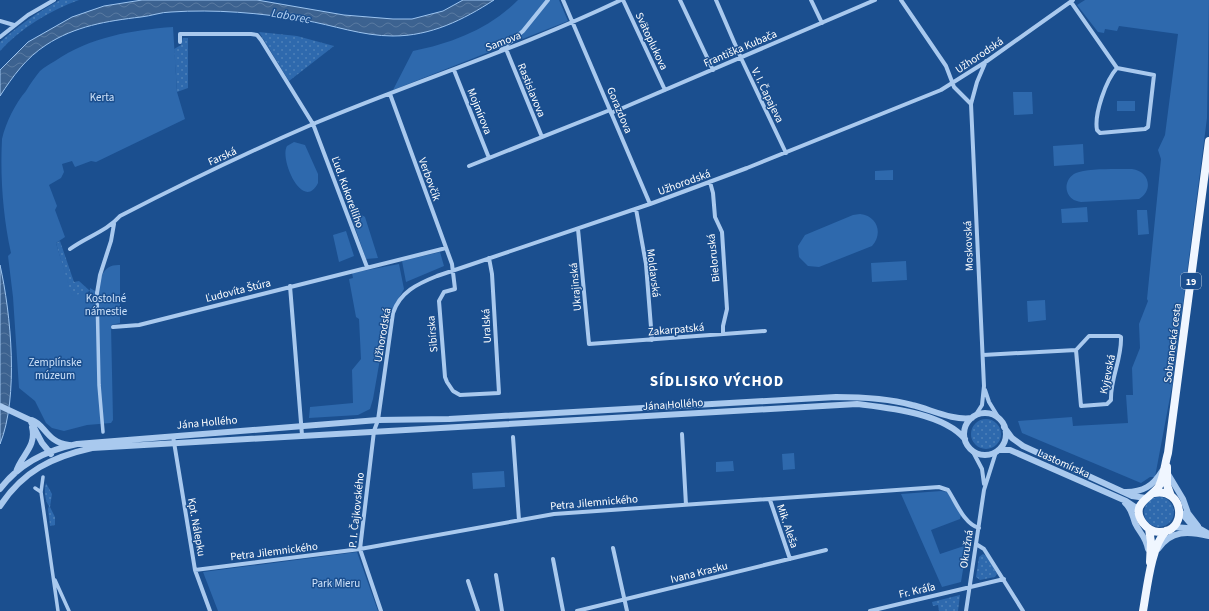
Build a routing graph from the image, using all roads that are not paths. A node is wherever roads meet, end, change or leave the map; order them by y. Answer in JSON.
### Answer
{"nodes":[{"id":1,"x":54,"y":0,"type":"edge"},
{"id":2,"x":548,"y":0,"type":"edge"},
{"id":3,"x":563,"y":0,"type":"edge"},
{"id":4,"x":622,"y":0,"type":"edge"},
{"id":5,"x":680,"y":0,"type":"edge"},
{"id":6,"x":716,"y":0,"type":"edge"},
{"id":7,"x":811,"y":0,"type":"edge"},
{"id":8,"x":876,"y":0,"type":"edge"},
{"id":9,"x":901,"y":0,"type":"edge"},
{"id":10,"x":1072,"y":1,"type":"edge"},
{"id":11,"x":0,"y":21,"type":"edge"},
{"id":12,"x":573,"y":23,"type":"junction"},
{"id":13,"x":822,"y":23,"type":"junction"},
{"id":14,"x":14,"y":25,"type":"junction"},
{"id":15,"x":0,"y":37,"type":"edge"},
{"id":16,"x":180,"y":42,"type":"dead end"},
{"id":17,"x":506,"y":49,"type":"junction"},
{"id":18,"x":497,"y":52,"type":"junction"},
{"id":19,"x":741,"y":58,"type":"junction"},
{"id":20,"x":987,"y":61,"type":"junction"},
{"id":21,"x":1118,"y":68,"type":"junction"},
{"id":22,"x":454,"y":70,"type":"junction"},
{"id":23,"x":713,"y":70,"type":"junction"},
{"id":24,"x":953,"y":83,"type":"junction"},
{"id":25,"x":666,"y":90,"type":"junction"},
{"id":26,"x":390,"y":94,"type":"junction"},
{"id":27,"x":971,"y":104,"type":"junction"},
{"id":28,"x":611,"y":112,"type":"junction"},
{"id":29,"x":313,"y":124,"type":"junction"},
{"id":30,"x":542,"y":137,"type":"junction"},
{"id":31,"x":1209,"y":141,"type":"edge"},
{"id":32,"x":786,"y":153,"type":"junction"},
{"id":33,"x":489,"y":158,"type":"junction"},
{"id":34,"x":469,"y":166,"type":"dead end"},
{"id":35,"x":710,"y":182,"type":"junction"},
{"id":36,"x":650,"y":204,"type":"junction"},
{"id":37,"x":636,"y":209,"type":"junction"},
{"id":38,"x":114,"y":224,"type":"junction"},
{"id":39,"x":578,"y":229,"type":"junction"},
{"id":40,"x":446,"y":248,"type":"junction"},
{"id":41,"x":70,"y":249,"type":"dead end"},
{"id":42,"x":489,"y":258,"type":"junction"},
{"id":43,"x":367,"y":267,"type":"junction"},
{"id":44,"x":453,"y":270,"type":"junction"},
{"id":45,"x":290,"y":286,"type":"junction"},
{"id":46,"x":454,"y":289,"type":"joint"},
{"id":47,"x":98,"y":293,"type":"joint"},
{"id":48,"x":113,"y":327,"type":"dead end"},
{"id":49,"x":765,"y":331,"type":"dead end"},
{"id":50,"x":723,"y":334,"type":"junction"},
{"id":51,"x":652,"y":340,"type":"junction"},
{"id":52,"x":588,"y":344,"type":"joint"},
{"id":53,"x":1076,"y":350,"type":"junction"},
{"id":54,"x":983,"y":355,"type":"junction"},
{"id":55,"x":449,"y":386,"type":"joint"},
{"id":56,"x":984,"y":386,"type":"junction"},
{"id":57,"x":792,"y":399,"type":"junction"},
{"id":58,"x":884,"y":399,"type":"junction"},
{"id":59,"x":0,"y":406,"type":"edge"},
{"id":60,"x":793,"y":407,"type":"junction"},
{"id":61,"x":884,"y":407,"type":"junction"},
{"id":62,"x":582,"y":412,"type":"junction"},
{"id":63,"x":974,"y":417,"type":"junction"},
{"id":64,"x":449,"y":419,"type":"junction"},
{"id":65,"x":30,"y":420,"type":"junction"},
{"id":66,"x":378,"y":420,"type":"junction"},
{"id":67,"x":583,"y":420,"type":"junction"},
{"id":68,"x":1000,"y":420,"type":"junction"},
{"id":69,"x":302,"y":425,"type":"junction"},
{"id":70,"x":269,"y":427,"type":"junction"},
{"id":71,"x":450,"y":427,"type":"junction"},
{"id":72,"x":1004,"y":427,"type":"junction"},
{"id":73,"x":374,"y":430,"type":"junction"},
{"id":74,"x":103,"y":432,"type":"dead end"},
{"id":75,"x":682,"y":434,"type":"dead end"},
{"id":76,"x":48,"y":435,"type":"junction"},
{"id":77,"x":302,"y":435,"type":"junction"},
{"id":78,"x":174,"y":436,"type":"junction"},
{"id":79,"x":270,"y":438,"type":"junction"},
{"id":80,"x":512,"y":438,"type":"dead end"},
{"id":81,"x":965,"y":439,"type":"junction"},
{"id":82,"x":175,"y":443,"type":"junction"},
{"id":83,"x":72,"y":445,"type":"junction"},
{"id":84,"x":972,"y":450,"type":"junction"},
{"id":85,"x":997,"y":451,"type":"junction"},
{"id":86,"x":48,"y":453,"type":"junction"},
{"id":87,"x":58,"y":458,"type":"junction"},
{"id":88,"x":42,"y":464,"type":"junction"},
{"id":89,"x":1165,"y":471,"type":"junction"},
{"id":90,"x":16,"y":472,"type":"junction"},
{"id":91,"x":1080,"y":472,"type":"junction"},
{"id":92,"x":43,"y":477,"type":"dead end"},
{"id":93,"x":1078,"y":479,"type":"junction"},
{"id":94,"x":35,"y":488,"type":"dead end"},
{"id":95,"x":0,"y":489,"type":"edge"},
{"id":96,"x":984,"y":490,"type":"junction"},
{"id":97,"x":41,"y":492,"type":"junction"},
{"id":98,"x":1124,"y":492,"type":"junction"},
{"id":99,"x":1154,"y":493,"type":"junction"},
{"id":100,"x":1171,"y":496,"type":"junction"},
{"id":101,"x":1146,"y":498,"type":"junction"},
{"id":102,"x":1120,"y":499,"type":"junction"},
{"id":103,"x":770,"y":500,"type":"junction"},
{"id":104,"x":686,"y":505,"type":"junction"},
{"id":105,"x":0,"y":506,"type":"edge"},
{"id":106,"x":1179,"y":510,"type":"junction"},
{"id":107,"x":1140,"y":513,"type":"junction"},
{"id":108,"x":518,"y":520,"type":"junction"},
{"id":109,"x":1198,"y":526,"type":"junction"},
{"id":110,"x":979,"y":528,"type":"junction"},
{"id":111,"x":1149,"y":529,"type":"junction"},
{"id":112,"x":1170,"y":529,"type":"junction"},
{"id":113,"x":1196,"y":533,"type":"junction"},
{"id":114,"x":1209,"y":535,"type":"edge"},
{"id":115,"x":976,"y":544,"type":"junction"},
{"id":116,"x":613,"y":548,"type":"dead end"},
{"id":117,"x":360,"y":549,"type":"junction"},
{"id":118,"x":826,"y":550,"type":"dead end"},
{"id":119,"x":1152,"y":554,"type":"junction"},
{"id":120,"x":790,"y":558,"type":"junction"},
{"id":121,"x":553,"y":559,"type":"dead end"},
{"id":122,"x":195,"y":570,"type":"junction"},
{"id":123,"x":52,"y":571,"type":"junction"},
{"id":124,"x":496,"y":575,"type":"dead end"},
{"id":125,"x":1004,"y":579,"type":"junction"},
{"id":126,"x":468,"y":581,"type":"dead end"},
{"id":127,"x":969,"y":587,"type":"junction"},
{"id":128,"x":624,"y":600,"type":"junction"},
{"id":129,"x":58,"y":611,"type":"edge"},
{"id":130,"x":69,"y":611,"type":"edge"},
{"id":131,"x":210,"y":611,"type":"edge"},
{"id":132,"x":381,"y":611,"type":"edge"},
{"id":133,"x":478,"y":611,"type":"edge"},
{"id":134,"x":502,"y":611,"type":"edge"},
{"id":135,"x":563,"y":611,"type":"edge"},
{"id":136,"x":577,"y":611,"type":"edge"},
{"id":137,"x":627,"y":611,"type":"edge"},
{"id":138,"x":870,"y":611,"type":"edge"},
{"id":139,"x":966,"y":611,"type":"edge"},
{"id":140,"x":1023,"y":611,"type":"edge"},
{"id":141,"x":1143,"y":611,"type":"edge"}],
"edges":[{"from":1,"to":14,"type":"street"},
{"from":2,"to":18,"type":"street"},
{"from":3,"to":12,"type":"street","name":"Gorazdova"},
{"from":4,"to":12,"type":"street","name":"Samova"},
{"from":4,"to":25,"type":"street","name":"Svätoplukova"},
{"from":5,"to":23,"type":"street"},
{"from":6,"to":19,"type":"street","name":"V. I. Čapajeva"},
{"from":7,"to":13,"type":"street"},
{"from":8,"to":13,"type":"street","name":"Františka Kubača"},
{"from":9,"to":24,"type":"street"},
{"from":10,"to":20,"type":"street","name":"Užhorodská"},
{"from":10,"to":21,"type":"street"},
{"from":11,"to":14,"type":"street"},
{"from":12,"to":17,"type":"street","name":"Samova"},
{"from":12,"to":28,"type":"street","name":"Gorazdova"},
{"from":13,"to":19,"type":"street","name":"Františka Kubača"},
{"from":14,"to":15,"type":"street"},
{"from":16,"to":29,"type":"street","name":"Ľud. Kukorelliho"},
{"from":17,"to":18,"type":"street","name":"Samova"},
{"from":17,"to":30,"type":"street","name":"Rastislavova"},
{"from":18,"to":22,"type":"street","name":"Samova"},
{"from":19,"to":23,"type":"street","name":"Františka Kubača"},
{"from":19,"to":32,"type":"street","name":"V. I. Čapajeva"},
{"from":20,"to":24,"type":"street","name":"Užhorodská"},
{"from":20,"to":27,"type":"street","name":"Moskovská"},
{"from":21,"to":21,"type":"street"},
{"from":22,"to":26,"type":"street","name":"Samova"},
{"from":22,"to":33,"type":"street","name":"Mojmírova"},
{"from":23,"to":25,"type":"street","name":"Františka Kubača"},
{"from":24,"to":27,"type":"street"},
{"from":24,"to":32,"type":"street","name":"Užhorodská"},
{"from":25,"to":28,"type":"street","name":"Františka Kubača"},
{"from":26,"to":29,"type":"street","name":"Farská"},
{"from":26,"to":40,"type":"street","name":"Verbovčík"},
{"from":27,"to":54,"type":"street","name":"Moskovská"},
{"from":28,"to":30,"type":"street","name":"Františka Kubača"},
{"from":28,"to":36,"type":"street","name":"Gorazdova"},
{"from":29,"to":38,"type":"street","name":"Farská"},
{"from":29,"to":43,"type":"street","name":"Ľud. Kukorelliho"},
{"from":30,"to":33,"type":"street","name":"Františka Kubača"},
{"from":31,"to":89,"type":"main road","name":"Sobranecká cesta","number":"19"},
{"from":32,"to":35,"type":"street","name":"Užhorodská"},
{"from":33,"to":34,"type":"street","name":"Františka Kubača"},
{"from":35,"to":36,"type":"street","name":"Užhorodská"},
{"from":35,"to":50,"type":"street","name":"Bieloruská"},
{"from":36,"to":37,"type":"street","name":"Užhorodská"},
{"from":37,"to":39,"type":"street","name":"Užhorodská"},
{"from":37,"to":51,"type":"street","name":"Moldavská"},
{"from":38,"to":41,"type":"street","name":"Farská"},
{"from":38,"to":47,"type":"street"},
{"from":39,"to":42,"type":"street","name":"Užhorodská"},
{"from":39,"to":52,"type":"street","name":"Ukrajinská"},
{"from":40,"to":43,"type":"street"},
{"from":40,"to":44,"type":"street","name":"Verbovčík"},
{"from":42,"to":44,"type":"street","name":"Užhorodská"},
{"from":42,"to":55,"type":"street","name":"Uralská"},
{"from":43,"to":45,"type":"street","name":"Ľudovíta Štúra"},
{"from":44,"to":46,"type":"street","name":"Verbovčík"},
{"from":44,"to":66,"type":"street","name":"Užhorodská"},
{"from":45,"to":48,"type":"street","name":"Ľudovíta Štúra"},
{"from":45,"to":69,"type":"street"},
{"from":46,"to":55,"type":"street","name":"Sibírska"},
{"from":47,"to":74,"type":"street"},
{"from":49,"to":50,"type":"street","name":"Zakarpatská"},
{"from":50,"to":51,"type":"street","name":"Zakarpatská"},
{"from":51,"to":52,"type":"street","name":"Zakarpatská"},
{"from":53,"to":53,"type":"street","name":"Kyjevská"},
{"from":53,"to":54,"type":"street"},
{"from":54,"to":56,"type":"street","name":"Moskovská"},
{"from":56,"to":63,"type":"street"},
{"from":56,"to":68,"type":"street"},
{"from":57,"to":58,"type":"street","name":"Jána Hollého"},
{"from":57,"to":60,"type":"street"},
{"from":57,"to":62,"type":"street","name":"Jána Hollého"},
{"from":58,"to":61,"type":"street"},
{"from":58,"to":63,"type":"street","name":"Jána Hollého"},
{"from":59,"to":65,"type":"street"},
{"from":60,"to":61,"type":"street","name":"Jána Hollého"},
{"from":60,"to":67,"type":"street","name":"Jána Hollého"},
{"from":61,"to":81,"type":"street","name":"Jána Hollého"},
{"from":62,"to":64,"type":"street","name":"Jána Hollého"},
{"from":62,"to":67,"type":"street"},
{"from":63,"to":68,"type":"street"},
{"from":63,"to":81,"type":"street"},
{"from":64,"to":66,"type":"street","name":"Jána Hollého"},
{"from":64,"to":71,"type":"street"},
{"from":65,"to":76,"type":"street"},
{"from":65,"to":86,"type":"street"},
{"from":65,"to":90,"type":"street"},
{"from":66,"to":69,"type":"street","name":"Jána Hollého"},
{"from":66,"to":73,"type":"street"},
{"from":67,"to":71,"type":"street","name":"Jána Hollého"},
{"from":68,"to":72,"type":"street"},
{"from":69,"to":70,"type":"street","name":"Jána Hollého"},
{"from":69,"to":77,"type":"street"},
{"from":70,"to":78,"type":"street","name":"Jána Hollého"},
{"from":70,"to":79,"type":"street"},
{"from":71,"to":73,"type":"street","name":"Jána Hollého"},
{"from":72,"to":85,"type":"street"},
{"from":72,"to":91,"type":"street"},
{"from":73,"to":77,"type":"street","name":"Jána Hollého"},
{"from":73,"to":117,"type":"street","name":"P. I. Čajkovského"},
{"from":75,"to":104,"type":"street"},
{"from":76,"to":83,"type":"street"},
{"from":76,"to":86,"type":"street"},
{"from":77,"to":79,"type":"street","name":"Jána Hollého"},
{"from":78,"to":82,"type":"street","name":"Kpt. Nálepku"},
{"from":78,"to":83,"type":"street","name":"Jána Hollého"},
{"from":79,"to":82,"type":"street","name":"Jána Hollého"},
{"from":80,"to":108,"type":"street"},
{"from":81,"to":84,"type":"street"},
{"from":82,"to":87,"type":"street","name":"Jána Hollého"},
{"from":82,"to":122,"type":"street","name":"Kpt. Nálepku"},
{"from":83,"to":86,"type":"street","name":"Jána Hollého"},
{"from":84,"to":85,"type":"street"},
{"from":84,"to":96,"type":"street"},
{"from":85,"to":93,"type":"street","name":"Lastomírska"},
{"from":85,"to":96,"type":"street"},
{"from":86,"to":87,"type":"street"},
{"from":86,"to":88,"type":"street"},
{"from":86,"to":90,"type":"street","name":"Jána Hollého"},
{"from":87,"to":88,"type":"street","name":"Jána Hollého"},
{"from":88,"to":105,"type":"street"},
{"from":89,"to":98,"type":"street"},
{"from":89,"to":99,"type":"main road","number":"19"},
{"from":89,"to":100,"type":"main road","number":"19"},
{"from":89,"to":109,"type":"street"},
{"from":90,"to":95,"type":"street"},
{"from":91,"to":93,"type":"street"},
{"from":91,"to":98,"type":"street"},
{"from":92,"to":97,"type":"street"},
{"from":93,"to":102,"type":"street","name":"Lastomírska"},
{"from":94,"to":97,"type":"street"},
{"from":96,"to":110,"type":"street","name":"Okružná"},
{"from":97,"to":123,"type":"street"},
{"from":98,"to":101,"type":"street"},
{"from":99,"to":100,"type":"main road"},
{"from":99,"to":101,"type":"main road"},
{"from":100,"to":106,"type":"main road","number":"19"},
{"from":101,"to":107,"type":"main road"},
{"from":102,"to":107,"type":"street","name":"Lastomírska"},
{"from":102,"to":119,"type":"street"},
{"from":103,"to":104,"type":"street","name":"Petra Jilemnického"},
{"from":103,"to":110,"type":"street","name":"Petra Jilemnického"},
{"from":103,"to":120,"type":"street","name":"Mik. Aleša"},
{"from":104,"to":108,"type":"street","name":"Petra Jilemnického"},
{"from":106,"to":109,"type":"street"},
{"from":106,"to":112,"type":"main road"},
{"from":107,"to":111,"type":"main road"},
{"from":108,"to":117,"type":"street","name":"Petra Jilemnického"},
{"from":109,"to":114,"type":"street"},
{"from":110,"to":115,"type":"street","name":"Okružná"},
{"from":111,"to":112,"type":"main road"},
{"from":111,"to":119,"type":"main road"},
{"from":112,"to":113,"type":"street"},
{"from":112,"to":119,"type":"main road"},
{"from":113,"to":114,"type":"street"},
{"from":113,"to":119,"type":"street"},
{"from":115,"to":125,"type":"street"},
{"from":115,"to":127,"type":"street","name":"Okružná"},
{"from":116,"to":128,"type":"street"},
{"from":117,"to":122,"type":"street","name":"Petra Jilemnického"},
{"from":117,"to":132,"type":"street","name":"P. I. Čajkovského"},
{"from":118,"to":120,"type":"street","name":"Ivana Krasku"},
{"from":119,"to":141,"type":"main road"},
{"from":120,"to":128,"type":"street","name":"Ivana Krasku"},
{"from":121,"to":135,"type":"street"},
{"from":122,"to":131,"type":"street","name":"Kpt. Nálepku"},
{"from":123,"to":129,"type":"street"},
{"from":123,"to":130,"type":"street"},
{"from":124,"to":134,"type":"street"},
{"from":125,"to":127,"type":"street","name":"Fr. Kráľa"},
{"from":125,"to":140,"type":"street"},
{"from":126,"to":133,"type":"street"},
{"from":127,"to":138,"type":"street","name":"Fr. Kráľa"},
{"from":127,"to":139,"type":"street","name":"Okružná"},
{"from":128,"to":136,"type":"street","name":"Ivana Krasku"},
{"from":128,"to":137,"type":"street"}]}
